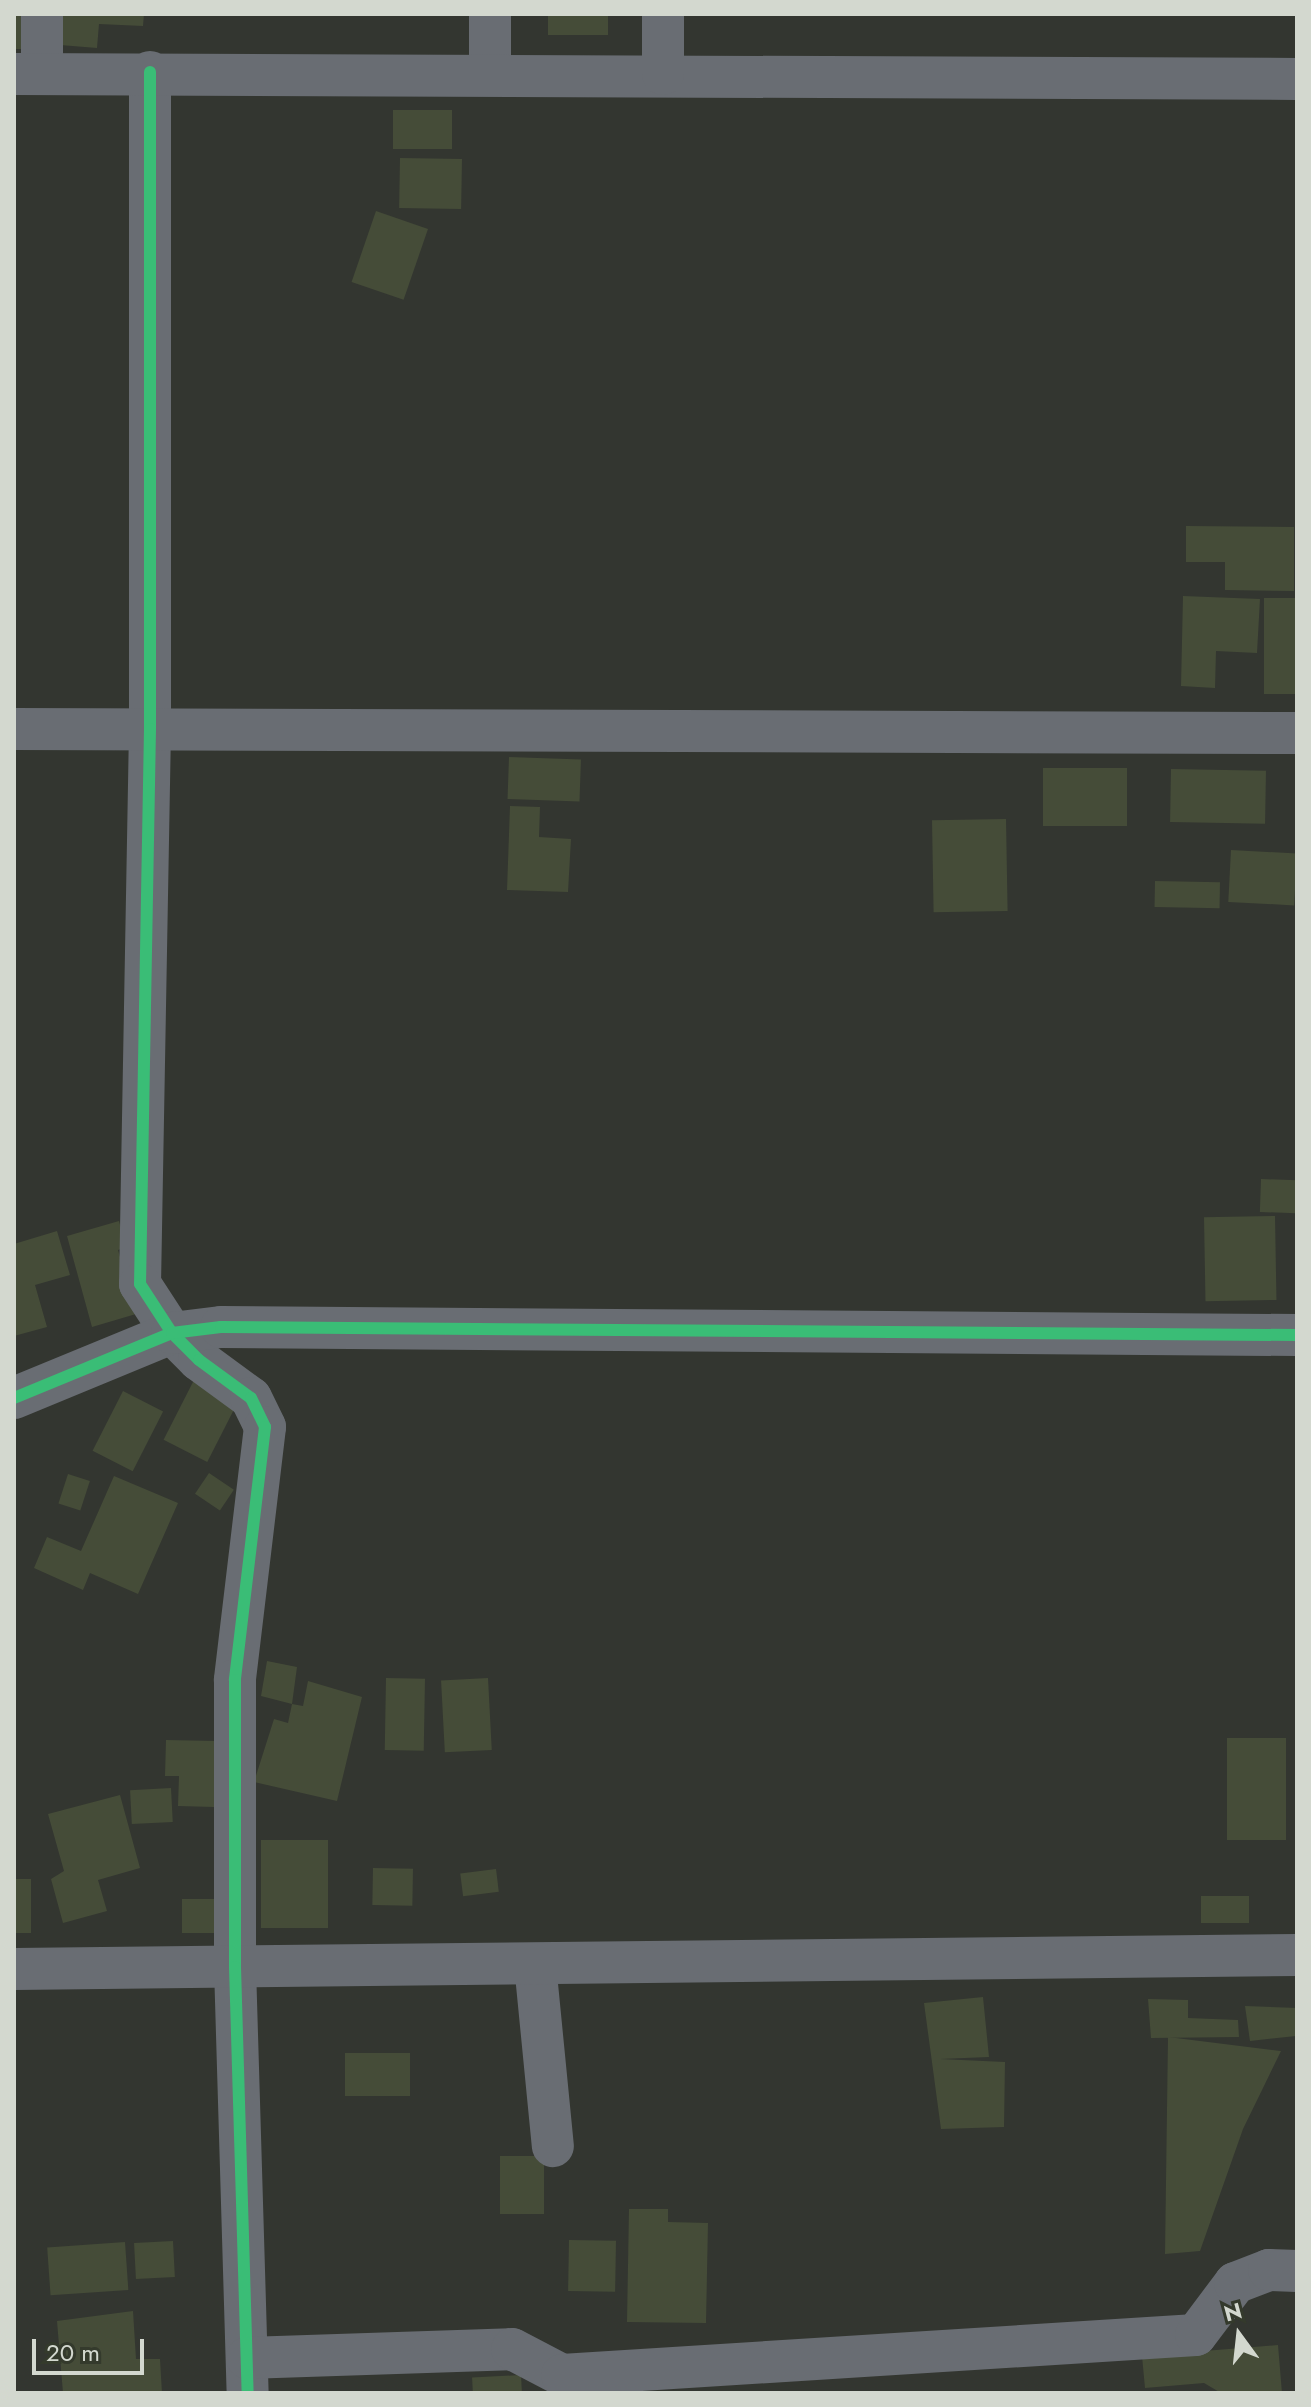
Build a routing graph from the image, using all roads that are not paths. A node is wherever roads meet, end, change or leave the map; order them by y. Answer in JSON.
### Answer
{"nodes":[{"id":1,"x":42,"y":14,"type":"edge"},
{"id":2,"x":490,"y":14,"type":"edge"},
{"id":3,"x":663,"y":14,"type":"edge"},
{"id":4,"x":150,"y":72,"type":"junction"},
{"id":5,"x":490,"y":73,"type":"junction"},
{"id":6,"x":28,"y":74,"type":"edge"},
{"id":7,"x":663,"y":74,"type":"junction"},
{"id":8,"x":1297,"y":79,"type":"edge"},
{"id":9,"x":14,"y":729,"type":"edge"},
{"id":10,"x":150,"y":729,"type":"junction"},
{"id":11,"x":1297,"y":733,"type":"edge"},
{"id":12,"x":172,"y":1333,"type":"junction"},
{"id":13,"x":1297,"y":1335,"type":"edge"},
{"id":14,"x":14,"y":1398,"type":"edge"},
{"id":15,"x":1297,"y":1955,"type":"edge"},
{"id":16,"x":535,"y":1964,"type":"junction"},
{"id":17,"x":235,"y":1967,"type":"junction"},
{"id":18,"x":14,"y":1969,"type":"edge"},
{"id":19,"x":553,"y":2146,"type":"dead end"},
{"id":20,"x":1297,"y":2271,"type":"edge"},
{"id":21,"x":248,"y":2376,"type":"edge"}],
"edges":[{"from":1,"to":6,"type":"street"},
{"from":2,"to":5,"type":"street"},
{"from":3,"to":7,"type":"street"},
{"from":4,"to":5,"type":"street"},
{"from":4,"to":6,"type":"street"},
{"from":4,"to":10,"type":"street"},
{"from":5,"to":7,"type":"street"},
{"from":7,"to":8,"type":"street"},
{"from":9,"to":10,"type":"street"},
{"from":10,"to":11,"type":"street"},
{"from":10,"to":12,"type":"street"},
{"from":12,"to":13,"type":"street"},
{"from":12,"to":14,"type":"street"},
{"from":12,"to":17,"type":"street"},
{"from":15,"to":16,"type":"street"},
{"from":16,"to":17,"type":"street"},
{"from":16,"to":19,"type":"street"},
{"from":17,"to":18,"type":"street"},
{"from":17,"to":21,"type":"street"},
{"from":20,"to":21,"type":"street"}]}
